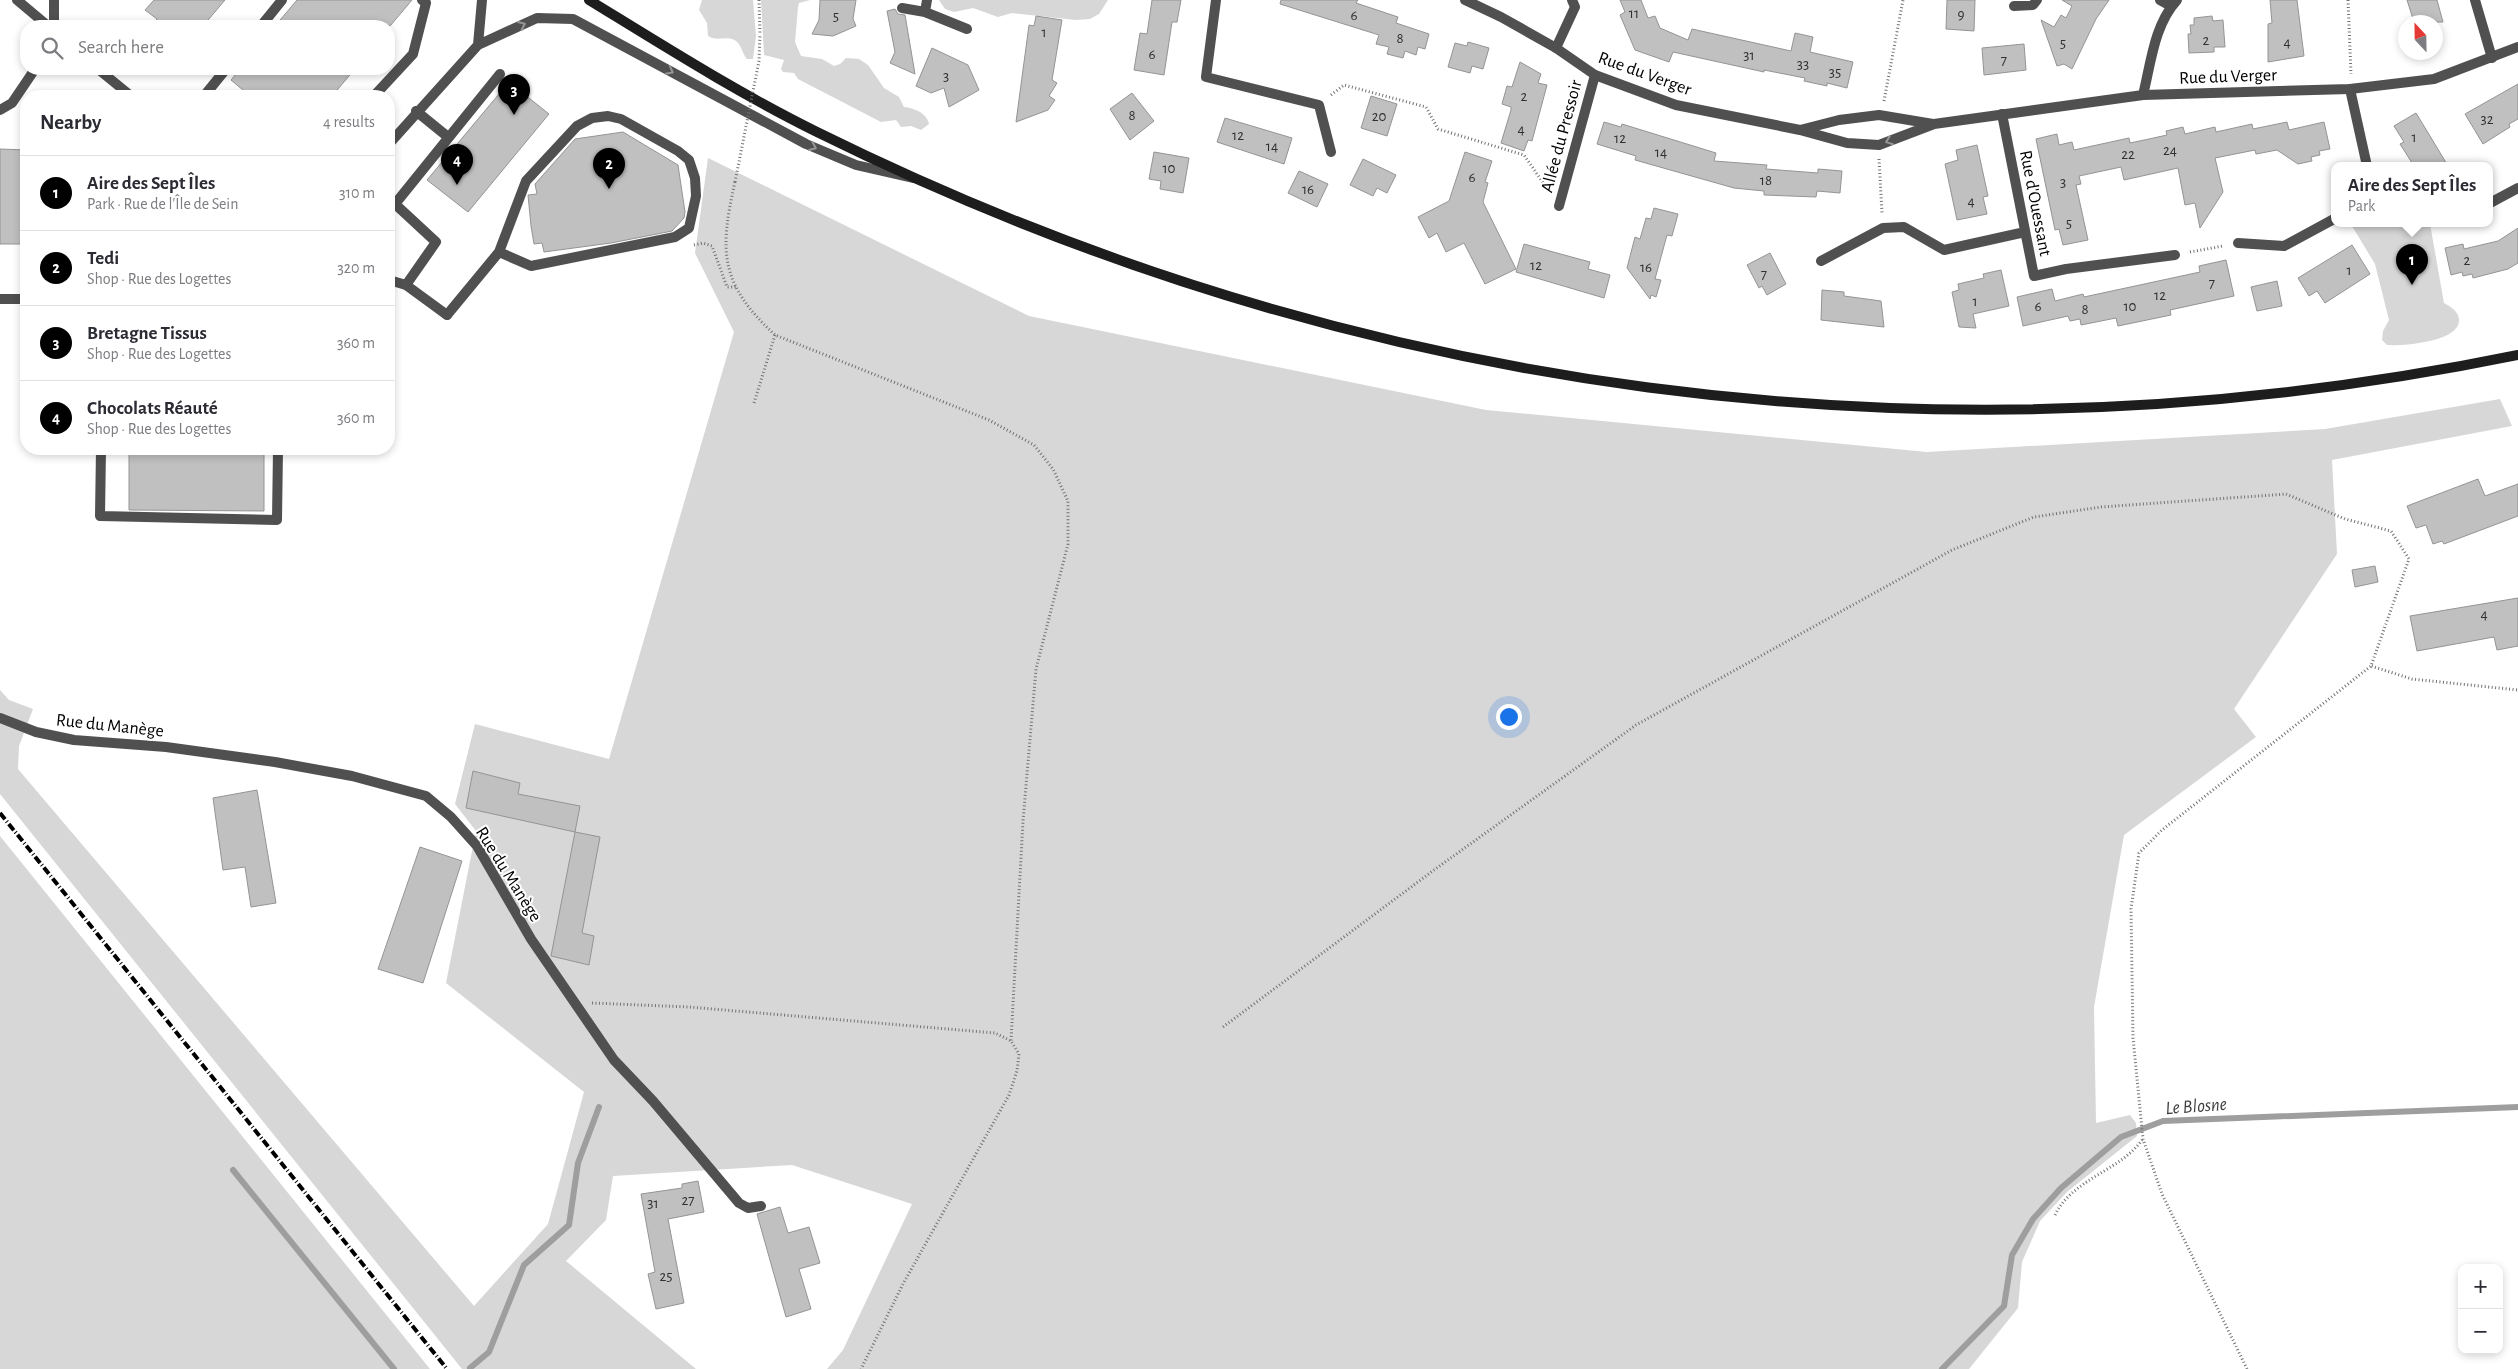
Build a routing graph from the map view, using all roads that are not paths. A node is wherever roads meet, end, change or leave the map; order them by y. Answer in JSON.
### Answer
{"nodes":[{"id":1,"x":17,"y":0,"type":"edge"},
{"id":2,"x":54,"y":0,"type":"edge"},
{"id":3,"x":282,"y":0,"type":"edge"},
{"id":4,"x":422,"y":0,"type":"edge"},
{"id":5,"x":482,"y":0,"type":"edge"},
{"id":6,"x":589,"y":0,"type":"edge"},
{"id":7,"x":927,"y":0,"type":"edge"},
{"id":8,"x":1216,"y":0,"type":"edge"},
{"id":9,"x":1465,"y":0,"type":"edge"},
{"id":10,"x":1572,"y":0,"type":"edge"},
{"id":11,"x":2037,"y":0,"type":"edge"},
{"id":12,"x":2160,"y":0,"type":"edge"},
{"id":13,"x":2474,"y":0,"type":"edge"},
{"id":14,"x":2174,"y":3,"type":"edge"},
{"id":15,"x":2014,"y":6,"type":"dead end"},
{"id":16,"x":902,"y":8,"type":"dead end"},
{"id":17,"x":925,"y":12,"type":"junction"},
{"id":18,"x":41,"y":20,"type":"edge"},
{"id":19,"x":54,"y":20,"type":"edge"},
{"id":20,"x":266,"y":20,"type":"edge"},
{"id":21,"x":967,"y":29,"type":"dead end"},
{"id":22,"x":478,"y":45,"type":"junction"},
{"id":23,"x":1556,"y":48,"type":"junction"},
{"id":24,"x":2518,"y":48,"type":"edge"},
{"id":25,"x":2492,"y":58,"type":"junction"},
{"id":26,"x":395,"y":73,"type":"edge"},
{"id":27,"x":500,"y":74,"type":"dead end"},
{"id":28,"x":31,"y":75,"type":"edge"},
{"id":29,"x":105,"y":75,"type":"edge"},
{"id":30,"x":221,"y":75,"type":"edge"},
{"id":31,"x":393,"y":75,"type":"edge"},
{"id":32,"x":1595,"y":75,"type":"junction"},
{"id":33,"x":2350,"y":89,"type":"junction"},
{"id":34,"x":21,"y":90,"type":"edge"},
{"id":35,"x":124,"y":90,"type":"edge"},
{"id":36,"x":210,"y":90,"type":"edge"},
{"id":37,"x":379,"y":90,"type":"edge"},
{"id":38,"x":20,"y":91,"type":"edge"},
{"id":39,"x":2143,"y":95,"type":"junction"},
{"id":40,"x":0,"y":110,"type":"edge"},
{"id":41,"x":416,"y":110,"type":"junction"},
{"id":42,"x":2002,"y":114,"type":"junction"},
{"id":43,"x":1934,"y":124,"type":"junction"},
{"id":44,"x":1800,"y":130,"type":"junction"},
{"id":45,"x":395,"y":136,"type":"edge"},
{"id":46,"x":448,"y":137,"type":"junction"},
{"id":47,"x":1331,"y":152,"type":"dead end"},
{"id":48,"x":2366,"y":162,"type":"edge"},
{"id":49,"x":916,"y":178,"type":"junction"},
{"id":50,"x":2518,"y":188,"type":"edge"},
{"id":51,"x":2493,"y":201,"type":"edge"},
{"id":52,"x":1559,"y":206,"type":"road end"},
{"id":53,"x":2331,"y":221,"type":"edge"},
{"id":54,"x":2026,"y":232,"type":"junction"},
{"id":55,"x":2238,"y":243,"type":"road end"},
{"id":56,"x":499,"y":252,"type":"junction"},
{"id":57,"x":2175,"y":256,"type":"road end"},
{"id":58,"x":1821,"y":261,"type":"dead end"},
{"id":59,"x":395,"y":282,"type":"edge"},
{"id":60,"x":406,"y":285,"type":"junction"},
{"id":61,"x":0,"y":299,"type":"edge"},
{"id":62,"x":20,"y":299,"type":"edge"},
{"id":63,"x":2518,"y":355,"type":"edge"},
{"id":64,"x":101,"y":455,"type":"edge"},
{"id":65,"x":278,"y":455,"type":"edge"},
{"id":66,"x":0,"y":718,"type":"edge"},
{"id":67,"x":761,"y":1206,"type":"dead end"}],
"edges":[{"from":1,"to":18,"type":"street"},
{"from":2,"to":19,"type":"street"},
{"from":3,"to":20,"type":"street"},
{"from":4,"to":26,"type":"street"},
{"from":5,"to":22,"type":"street"},
{"from":6,"to":49,"type":"main road"},
{"from":7,"to":17,"type":"street"},
{"from":8,"to":47,"type":"street"},
{"from":9,"to":23,"type":"street","name":"Rue du Verger"},
{"from":10,"to":23,"type":"street"},
{"from":11,"to":15,"type":"street"},
{"from":12,"to":14,"type":"street"},
{"from":13,"to":25,"type":"street"},
{"from":14,"to":39,"type":"street"},
{"from":16,"to":17,"type":"street"},
{"from":17,"to":21,"type":"street"},
{"from":22,"to":41,"type":"street"},
{"from":22,"to":49,"type":"street","one_way":true},
{"from":23,"to":32,"type":"street","name":"Rue du Verger"},
{"from":24,"to":25,"type":"street","name":"Rue du Verger"},
{"from":25,"to":33,"type":"street","name":"Rue du Verger"},
{"from":27,"to":46,"type":"street"},
{"from":28,"to":34,"type":"street"},
{"from":29,"to":35,"type":"street"},
{"from":30,"to":36,"type":"street"},
{"from":31,"to":37,"type":"street"},
{"from":32,"to":44,"type":"street","name":"Rue du Verger"},
{"from":32,"to":52,"type":"street","name":"Allée du Pressoir"},
{"from":33,"to":39,"type":"street","name":"Rue du Verger"},
{"from":33,"to":48,"type":"street"},
{"from":38,"to":40,"type":"street"},
{"from":39,"to":42,"type":"street","name":"Rue du Verger"},
{"from":41,"to":45,"type":"street"},
{"from":41,"to":46,"type":"street"},
{"from":42,"to":43,"type":"street","name":"Rue du Verger"},
{"from":42,"to":54,"type":"street","name":"Rue d'Ouessant"},
{"from":43,"to":44,"type":"street","name":"Rue du Verger"},
{"from":43,"to":44,"type":"street","name":"Rue du Verger","one_way":true},
{"from":46,"to":60,"type":"street"},
{"from":49,"to":63,"type":"main road"},
{"from":50,"to":51,"type":"street"},
{"from":53,"to":55,"type":"street"},
{"from":54,"to":57,"type":"street","name":"Rue d'Ouessant"},
{"from":54,"to":58,"type":"street"},
{"from":56,"to":56,"type":"street"},
{"from":56,"to":60,"type":"street"},
{"from":59,"to":60,"type":"street"},
{"from":61,"to":62,"type":"street"},
{"from":64,"to":65,"type":"street"},
{"from":66,"to":67,"type":"street","name":"Rue du Manège"}]}
